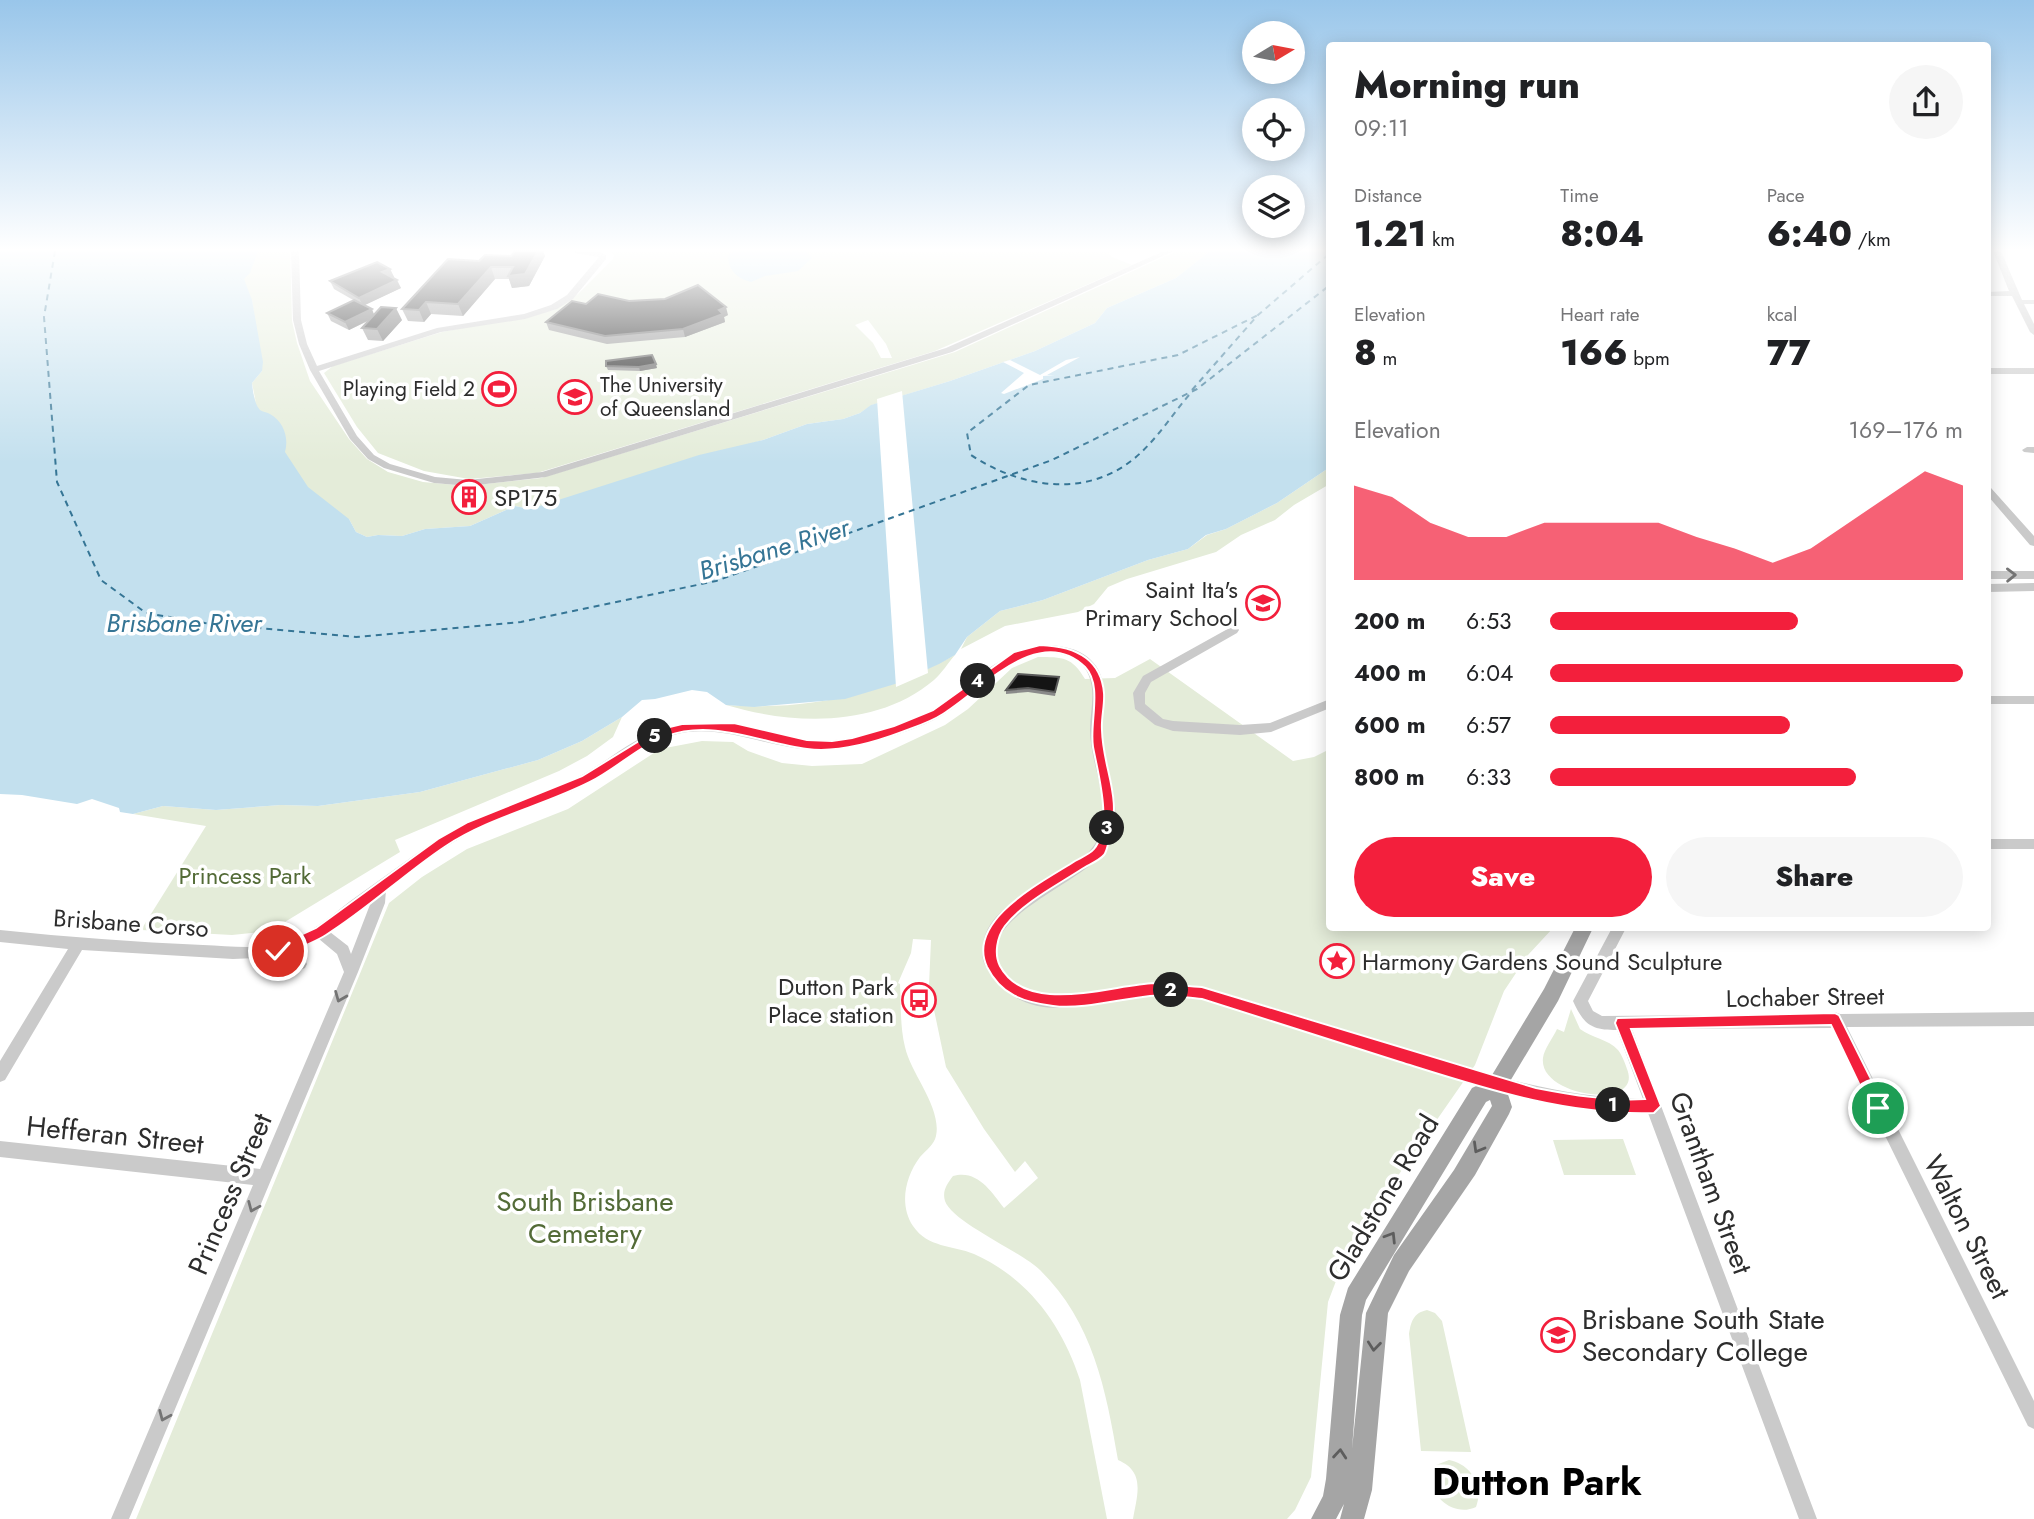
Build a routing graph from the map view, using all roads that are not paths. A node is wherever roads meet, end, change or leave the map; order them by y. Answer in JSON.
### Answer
{"nodes":[{"id":1,"x":297,"y":322,"type":"edge"},
{"id":2,"x":489,"y":322,"type":"edge"},
{"id":3,"x":1012,"y":322,"type":"edge"},
{"id":4,"x":314,"y":370,"type":"junction"},
{"id":5,"x":1991,"y":371,"type":"edge"},
{"id":6,"x":2034,"y":371,"type":"edge"},
{"id":7,"x":1991,"y":493,"type":"edge"},
{"id":8,"x":2034,"y":543,"type":"edge"},
{"id":9,"x":1991,"y":575,"type":"edge"},
{"id":10,"x":2034,"y":575,"type":"edge"},
{"id":11,"x":2034,"y":587,"type":"edge"},
{"id":12,"x":1991,"y":588,"type":"edge"},
{"id":13,"x":1233,"y":630,"type":"dead end"},
{"id":14,"x":1141,"y":688,"type":"joint"},
{"id":15,"x":1991,"y":700,"type":"edge"},
{"id":16,"x":2034,"y":700,"type":"edge"},
{"id":17,"x":1326,"y":705,"type":"edge"},
{"id":18,"x":1991,"y":844,"type":"edge"},
{"id":19,"x":2034,"y":844,"type":"edge"},
{"id":20,"x":380,"y":887,"type":"junction"},
{"id":21,"x":1583,"y":931,"type":"edge"},
{"id":22,"x":1617,"y":931,"type":"edge"},
{"id":23,"x":320,"y":932,"type":"junction"},
{"id":24,"x":0,"y":936,"type":"edge"},
{"id":25,"x":78,"y":944,"type":"junction"},
{"id":26,"x":278,"y":951,"type":"junction"},
{"id":27,"x":300,"y":964,"type":"dead end"},
{"id":28,"x":351,"y":972,"type":"junction"},
{"id":29,"x":1835,"y":1019,"type":"junction"},
{"id":30,"x":2034,"y":1019,"type":"edge"},
{"id":31,"x":1622,"y":1023,"type":"junction"},
{"id":32,"x":0,"y":1075,"type":"edge"},
{"id":33,"x":1497,"y":1086,"type":"junction"},
{"id":34,"x":1654,"y":1106,"type":"junction"},
{"id":35,"x":0,"y":1149,"type":"edge"},
{"id":36,"x":265,"y":1178,"type":"junction"},
{"id":37,"x":2034,"y":1420,"type":"edge"},
{"id":38,"x":120,"y":1519,"type":"edge"},
{"id":39,"x":1323,"y":1519,"type":"edge"},
{"id":40,"x":1352,"y":1519,"type":"edge"},
{"id":41,"x":1808,"y":1519,"type":"edge"}],
"edges":[{"from":1,"to":4,"type":"street"},
{"from":2,"to":4,"type":"street"},
{"from":3,"to":4,"type":"street"},
{"from":5,"to":6,"type":"street"},
{"from":7,"to":8,"type":"street"},
{"from":9,"to":10,"type":"street","one_way":true},
{"from":11,"to":12,"type":"street"},
{"from":13,"to":14,"type":"street"},
{"from":14,"to":17,"type":"street"},
{"from":15,"to":16,"type":"street"},
{"from":18,"to":19,"type":"street"},
{"from":20,"to":23,"type":"street","name":"Brisbane Corso"},
{"from":20,"to":28,"type":"street","name":"Princess Street"},
{"from":20,"to":33,"type":"street","name":"Brisbane Corso"},
{"from":21,"to":33,"type":"main road","name":"Gladstone Road"},
{"from":22,"to":31,"type":"street","name":"Lochaber Street"},
{"from":23,"to":26,"type":"street","name":"Brisbane Corso"},
{"from":23,"to":28,"type":"street"},
{"from":24,"to":25,"type":"street","name":"Brisbane Corso"},
{"from":25,"to":26,"type":"street","name":"Brisbane Corso"},
{"from":25,"to":32,"type":"street"},
{"from":26,"to":27,"type":"street"},
{"from":28,"to":36,"type":"street","name":"Princess Street","one_way":true},
{"from":29,"to":30,"type":"street","name":"Lochaber Street"},
{"from":29,"to":31,"type":"street","name":"Lochaber Street"},
{"from":29,"to":37,"type":"street","name":"Walton Street"},
{"from":31,"to":34,"type":"street","name":"Grantham Street"},
{"from":33,"to":34,"type":"street"},
{"from":39,"to":33,"type":"main road","name":"Gladstone Road","one_way":true},
{"from":33,"to":40,"type":"main road","name":"Gladstone Road","one_way":true},
{"from":34,"to":41,"type":"street","name":"Grantham Street"},
{"from":35,"to":36,"type":"street","name":"Hefferan Street"},
{"from":36,"to":38,"type":"street","name":"Princess Street","one_way":true}]}
